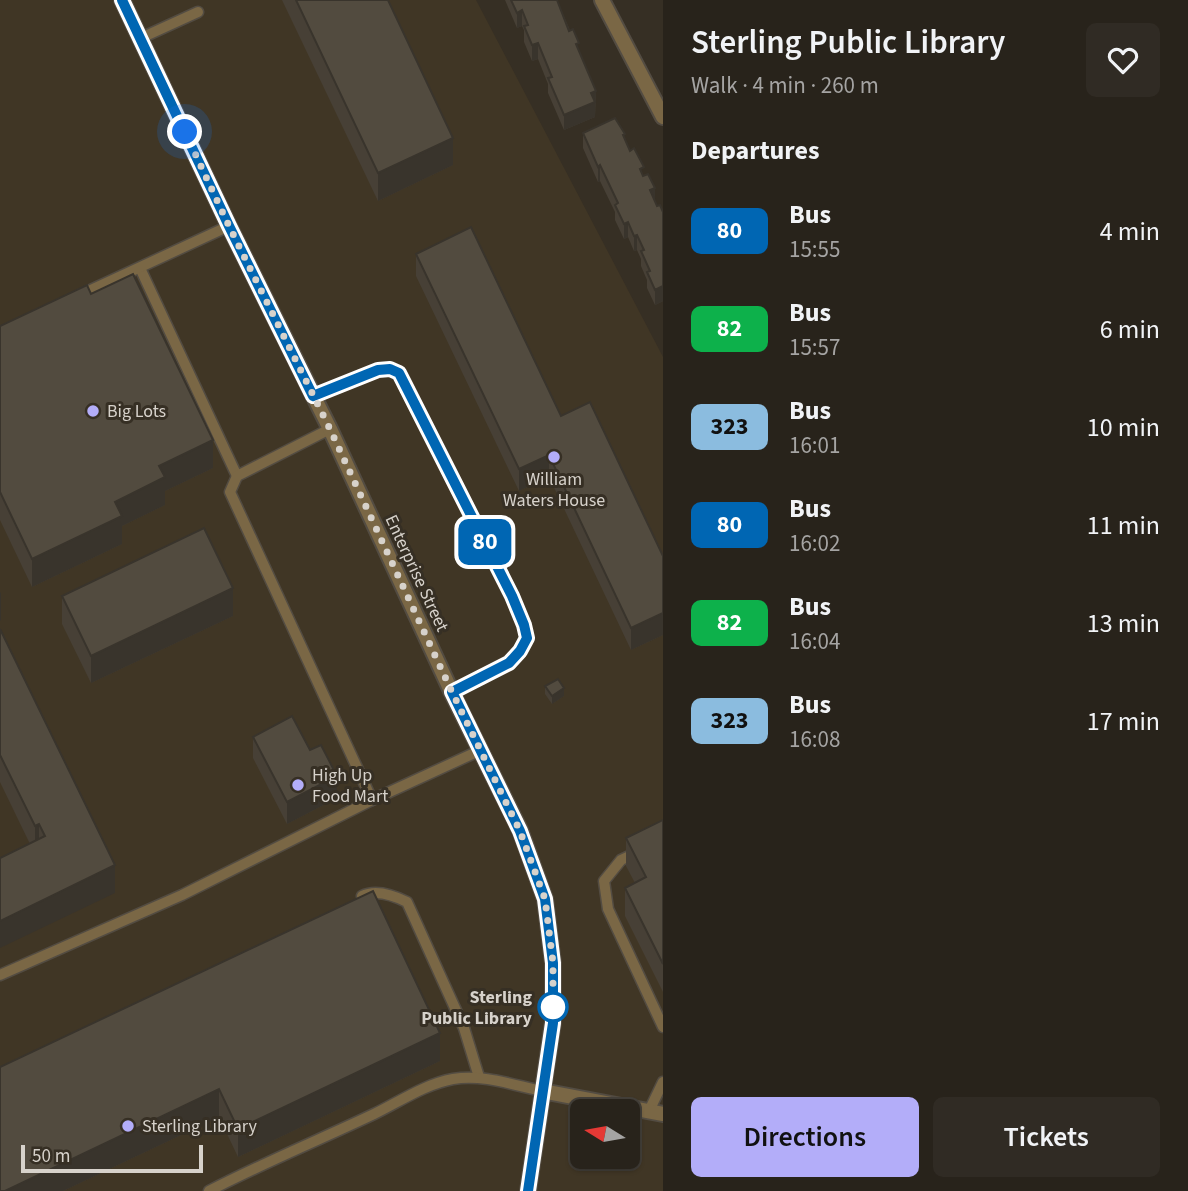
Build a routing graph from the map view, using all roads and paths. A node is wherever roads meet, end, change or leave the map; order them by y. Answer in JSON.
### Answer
{"nodes":[{"id":1,"x":122,"y":0,"type":"edge"},
{"id":2,"x":601,"y":0,"type":"edge"},
{"id":3,"x":198,"y":12,"type":"dead end"},
{"id":4,"x":141,"y":38,"type":"junction"},
{"id":5,"x":663,"y":117,"type":"edge"},
{"id":6,"x":229,"y":226,"type":"junction"},
{"id":7,"x":140,"y":268,"type":"junction"},
{"id":8,"x":72,"y":299,"type":"edge"},
{"id":9,"x":313,"y":396,"type":"junction"},
{"id":10,"x":330,"y":429,"type":"junction"},
{"id":11,"x":237,"y":476,"type":"junction"},
{"id":12,"x":452,"y":692,"type":"junction"},
{"id":13,"x":481,"y":750,"type":"junction"},
{"id":14,"x":372,"y":800,"type":"junction"},
{"id":15,"x":642,"y":850,"type":"edge"},
{"id":16,"x":357,"y":898,"type":"edge"},
{"id":17,"x":0,"y":975,"type":"edge"},
{"id":18,"x":663,"y":1027,"type":"edge"},
{"id":19,"x":479,"y":1077,"type":"junction"},
{"id":20,"x":663,"y":1082,"type":"edge"},
{"id":21,"x":542,"y":1091,"type":"junction"},
{"id":22,"x":656,"y":1112,"type":"edge"},
{"id":23,"x":209,"y":1191,"type":"edge"},
{"id":24,"x":528,"y":1191,"type":"edge"}],
"edges":[{"from":1,"to":4,"type":"street","name":"Enterprise Street"},
{"from":2,"to":5,"type":"street"},
{"from":3,"to":4,"type":"lane"},
{"from":4,"to":6,"type":"street","name":"Enterprise Street"},
{"from":6,"to":7,"type":"lane"},
{"from":6,"to":9,"type":"street","name":"Enterprise Street"},
{"from":7,"to":8,"type":"lane"},
{"from":7,"to":11,"type":"lane"},
{"from":9,"to":10,"type":"street","name":"Enterprise Street"},
{"from":9,"to":12,"type":"lane"},
{"from":10,"to":11,"type":"lane"},
{"from":10,"to":12,"type":"street","name":"Enterprise Street"},
{"from":11,"to":14,"type":"lane"},
{"from":12,"to":13,"type":"street","name":"Enterprise Street"},
{"from":13,"to":14,"type":"lane"},
{"from":13,"to":21,"type":"street","name":"Enterprise Street"},
{"from":14,"to":17,"type":"lane"},
{"from":15,"to":18,"type":"lane"},
{"from":16,"to":19,"type":"lane"},
{"from":19,"to":21,"type":"lane"},
{"from":19,"to":23,"type":"lane"},
{"from":20,"to":22,"type":"lane"},
{"from":21,"to":22,"type":"street"},
{"from":21,"to":24,"type":"street","name":"Enterprise Street"}]}
